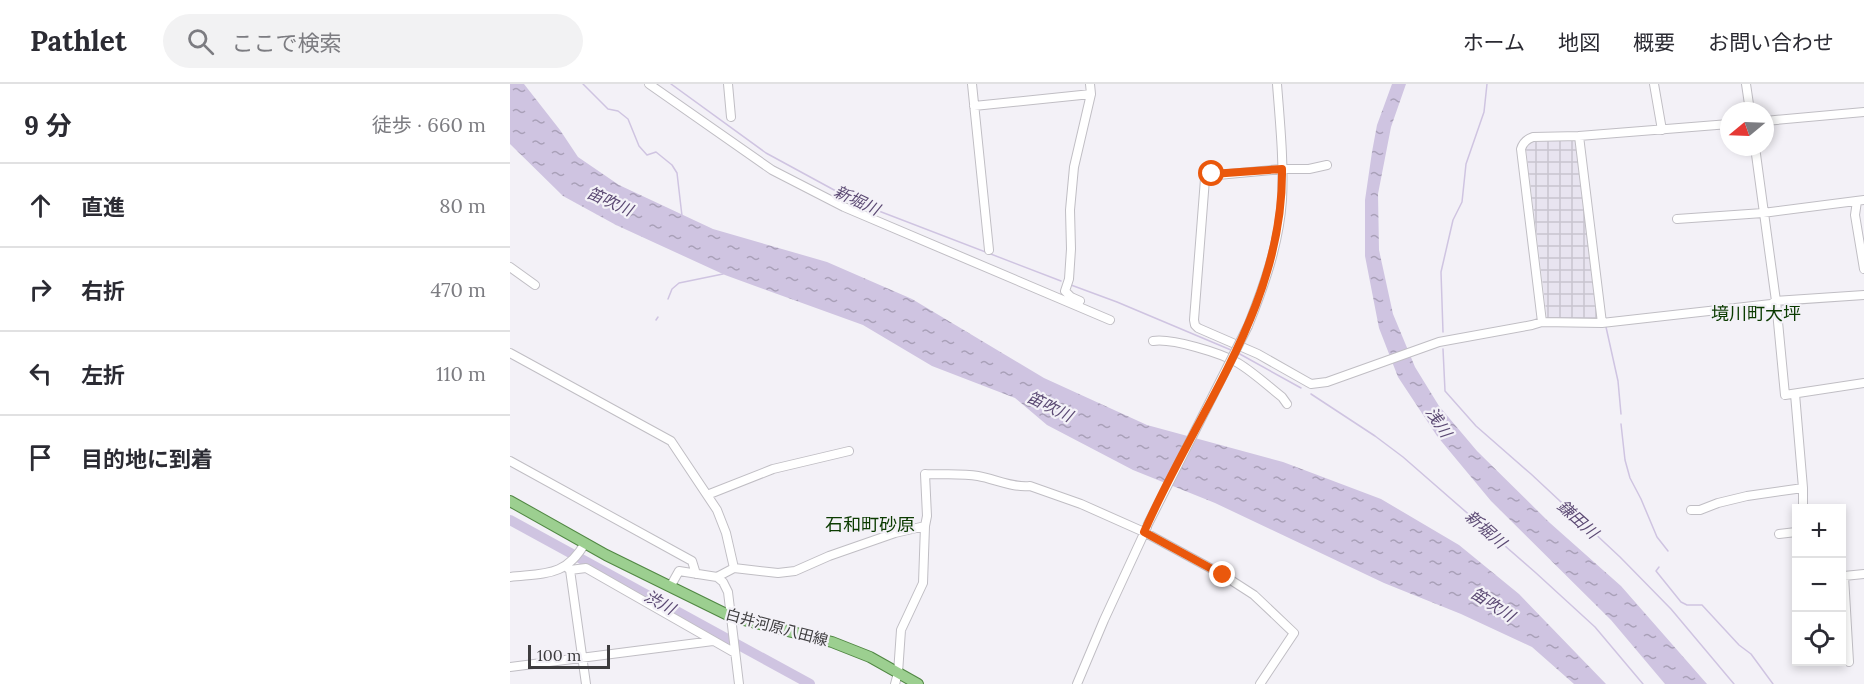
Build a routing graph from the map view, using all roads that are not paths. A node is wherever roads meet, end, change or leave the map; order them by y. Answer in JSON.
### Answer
{"nodes":[{"id":1,"x":649,"y":84,"type":"edge"},
{"id":2,"x":728,"y":84,"type":"edge"},
{"id":3,"x":972,"y":84,"type":"edge"},
{"id":4,"x":1090,"y":84,"type":"edge"},
{"id":5,"x":1277,"y":84,"type":"edge"},
{"id":6,"x":1654,"y":84,"type":"edge"},
{"id":7,"x":1746,"y":84,"type":"edge"},
{"id":8,"x":1091,"y":94,"type":"junction"},
{"id":9,"x":1749,"y":102,"type":"edge"},
{"id":10,"x":974,"y":106,"type":"junction"},
{"id":11,"x":1864,"y":112,"type":"edge"},
{"id":12,"x":731,"y":117,"type":"dead end"},
{"id":13,"x":1774,"y":120,"type":"edge"},
{"id":14,"x":1720,"y":125,"type":"edge"},
{"id":15,"x":1662,"y":130,"type":"junction"},
{"id":16,"x":1579,"y":136,"type":"junction"},
{"id":17,"x":1756,"y":156,"type":"edge"},
{"id":18,"x":1327,"y":165,"type":"dead end"},
{"id":19,"x":1282,"y":169,"type":"junction"},
{"id":20,"x":1861,"y":201,"type":"edge"},
{"id":21,"x":1763,"y":213,"type":"junction"},
{"id":22,"x":1677,"y":219,"type":"dead end"},
{"id":23,"x":988,"y":250,"type":"dead end"},
{"id":24,"x":510,"y":267,"type":"edge"},
{"id":25,"x":1864,"y":269,"type":"edge"},
{"id":26,"x":535,"y":285,"type":"dead end"},
{"id":27,"x":1864,"y":295,"type":"edge"},
{"id":28,"x":1776,"y":301,"type":"junction"},
{"id":29,"x":1542,"y":322,"type":"junction"},
{"id":30,"x":1602,"y":323,"type":"junction"},
{"id":31,"x":1153,"y":341,"type":"dead end"},
{"id":32,"x":510,"y":353,"type":"edge"},
{"id":33,"x":1864,"y":382,"type":"edge"},
{"id":34,"x":1795,"y":394,"type":"junction"},
{"id":35,"x":1287,"y":404,"type":"dead end"},
{"id":36,"x":849,"y":451,"type":"dead end"},
{"id":37,"x":510,"y":461,"type":"edge"},
{"id":38,"x":1803,"y":488,"type":"junction"},
{"id":39,"x":707,"y":495,"type":"junction"},
{"id":40,"x":510,"y":501,"type":"edge"},
{"id":41,"x":1803,"y":504,"type":"edge"},
{"id":42,"x":1691,"y":510,"type":"dead end"},
{"id":43,"x":925,"y":526,"type":"junction"},
{"id":44,"x":1146,"y":529,"type":"junction"},
{"id":45,"x":1792,"y":533,"type":"edge"},
{"id":46,"x":1779,"y":534,"type":"dead end"},
{"id":47,"x":583,"y":547,"type":"junction"},
{"id":48,"x":568,"y":567,"type":"junction"},
{"id":49,"x":734,"y":568,"type":"junction"},
{"id":50,"x":696,"y":574,"type":"junction"},
{"id":51,"x":1864,"y":574,"type":"edge"},
{"id":52,"x":510,"y":577,"type":"edge"},
{"id":53,"x":717,"y":578,"type":"junction"},
{"id":54,"x":670,"y":587,"type":"junction"},
{"id":55,"x":732,"y":617,"type":"junction"},
{"id":56,"x":713,"y":641,"type":"junction"},
{"id":57,"x":735,"y":651,"type":"junction"},
{"id":58,"x":582,"y":657,"type":"junction"},
{"id":59,"x":1849,"y":662,"type":"dead end"},
{"id":60,"x":510,"y":667,"type":"edge"},
{"id":61,"x":896,"y":679,"type":"edge"},
{"id":62,"x":586,"y":684,"type":"edge"},
{"id":63,"x":739,"y":684,"type":"edge"},
{"id":64,"x":918,"y":684,"type":"edge"},
{"id":65,"x":1077,"y":684,"type":"edge"},
{"id":66,"x":1260,"y":684,"type":"edge"}],
"edges":[{"from":1,"to":8,"type":"street"},
{"from":2,"to":12,"type":"street"},
{"from":3,"to":10,"type":"street"},
{"from":4,"to":8,"type":"street"},
{"from":5,"to":19,"type":"street"},
{"from":6,"to":15,"type":"street"},
{"from":7,"to":9,"type":"street"},
{"from":8,"to":10,"type":"street"},
{"from":10,"to":23,"type":"street"},
{"from":11,"to":13,"type":"street"},
{"from":14,"to":15,"type":"street"},
{"from":15,"to":16,"type":"street"},
{"from":16,"to":29,"type":"street"},
{"from":16,"to":30,"type":"street"},
{"from":17,"to":21,"type":"street"},
{"from":18,"to":19,"type":"street"},
{"from":19,"to":29,"type":"street"},
{"from":19,"to":44,"type":"street","bridge":true},
{"from":20,"to":21,"type":"street"},
{"from":20,"to":25,"type":"street"},
{"from":21,"to":22,"type":"street"},
{"from":21,"to":28,"type":"street"},
{"from":24,"to":26,"type":"street"},
{"from":27,"to":28,"type":"street"},
{"from":28,"to":30,"type":"street"},
{"from":28,"to":34,"type":"street"},
{"from":29,"to":30,"type":"street"},
{"from":31,"to":35,"type":"street"},
{"from":32,"to":39,"type":"street"},
{"from":33,"to":34,"type":"street"},
{"from":34,"to":38,"type":"street"},
{"from":36,"to":39,"type":"street"},
{"from":37,"to":50,"type":"street"},
{"from":38,"to":41,"type":"street"},
{"from":38,"to":42,"type":"street"},
{"from":39,"to":49,"type":"street"},
{"from":40,"to":47,"type":"main road","name":"白井河原八田線"},
{"from":43,"to":44,"type":"street"},
{"from":43,"to":49,"type":"street"},
{"from":43,"to":61,"type":"street"},
{"from":44,"to":65,"type":"street"},
{"from":44,"to":66,"type":"street"},
{"from":45,"to":46,"type":"street"},
{"from":47,"to":48,"type":"street"},
{"from":47,"to":54,"type":"main road","name":"白井河原八田線"},
{"from":48,"to":52,"type":"street"},
{"from":48,"to":56,"type":"street"},
{"from":48,"to":58,"type":"street"},
{"from":49,"to":53,"type":"street"},
{"from":50,"to":53,"type":"street"},
{"from":50,"to":54,"type":"street"},
{"from":51,"to":59,"type":"street"},
{"from":53,"to":55,"type":"street"},
{"from":54,"to":55,"type":"main road","name":"白井河原八田線"},
{"from":55,"to":57,"type":"street"},
{"from":55,"to":61,"type":"main road","name":"白井河原八田線"},
{"from":56,"to":57,"type":"street"},
{"from":56,"to":58,"type":"street"},
{"from":57,"to":63,"type":"street"},
{"from":58,"to":60,"type":"street"},
{"from":58,"to":62,"type":"street"},
{"from":61,"to":64,"type":"main road","name":"白井河原八田線"}]}
